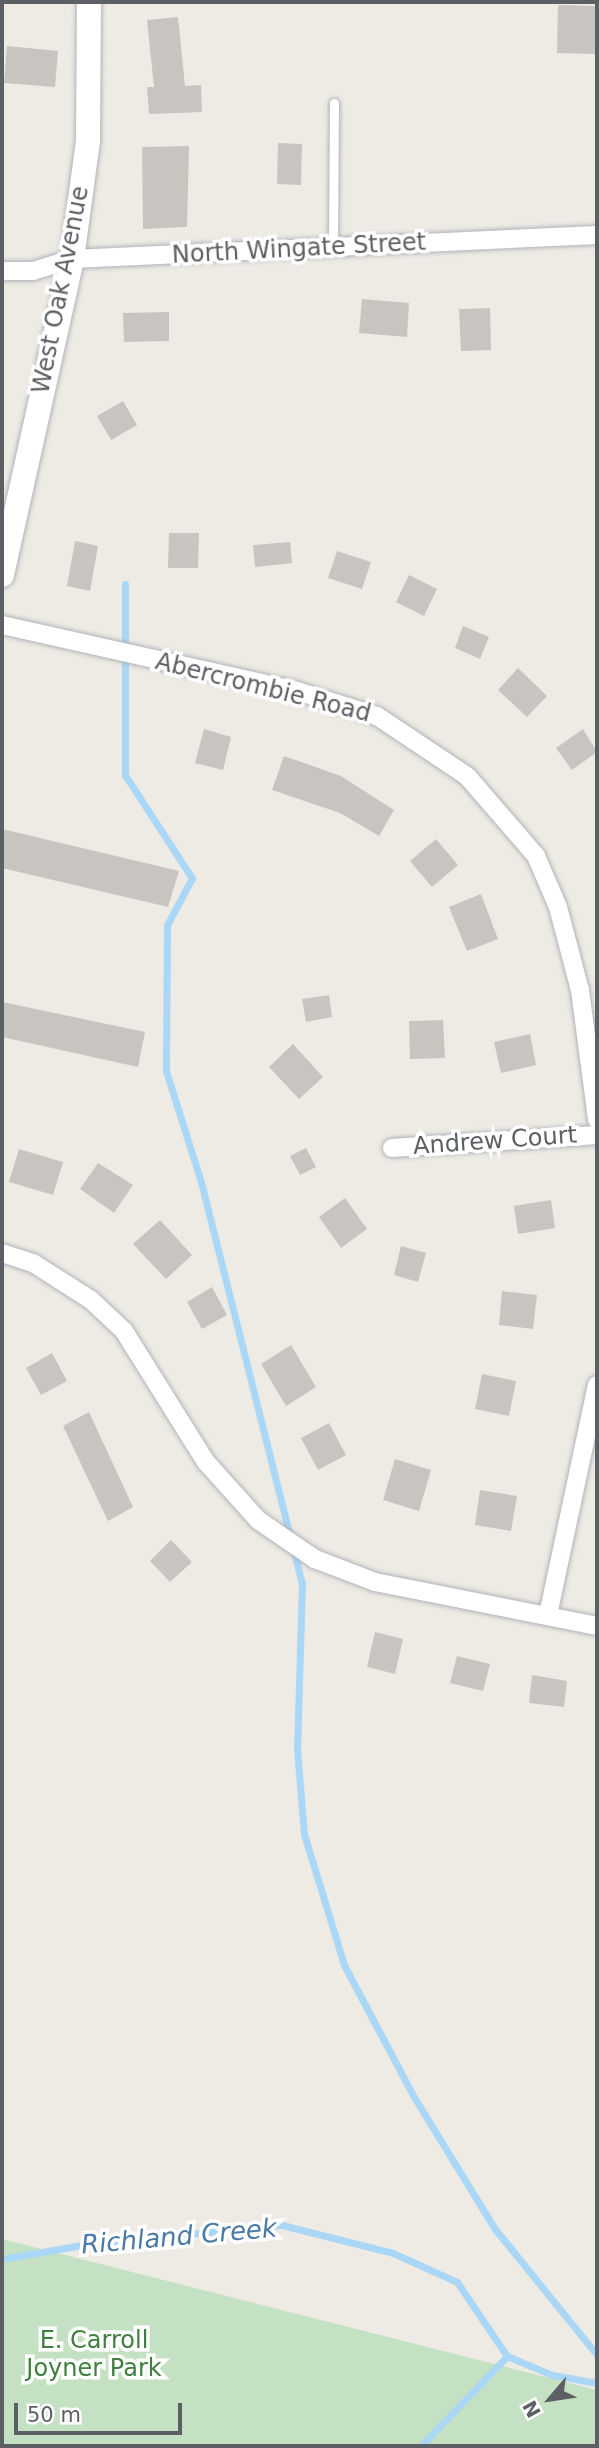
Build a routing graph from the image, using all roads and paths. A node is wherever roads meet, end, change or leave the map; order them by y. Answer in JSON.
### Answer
{"nodes":[{"id":1,"x":89,"y":2,"type":"edge"},
{"id":2,"x":334,"y":103,"type":"dead end"},
{"id":3,"x":597,"y":235,"type":"edge"},
{"id":4,"x":333,"y":247,"type":"junction"},
{"id":5,"x":72,"y":259,"type":"junction"},
{"id":6,"x":2,"y":271,"type":"edge"},
{"id":7,"x":2,"y":575,"type":"edge"},
{"id":8,"x":2,"y":625,"type":"edge"},
{"id":9,"x":597,"y":1120,"type":"edge"},
{"id":10,"x":597,"y":1135,"type":"edge"},
{"id":11,"x":392,"y":1148,"type":"dead end"},
{"id":12,"x":2,"y":1253,"type":"edge"},
{"id":13,"x":597,"y":1385,"type":"edge"},
{"id":14,"x":548,"y":1615,"type":"junction"},
{"id":15,"x":597,"y":1626,"type":"edge"}],
"edges":[{"from":1,"to":5,"type":"street","name":"West Oak Avenue"},
{"from":2,"to":4,"type":"lane"},
{"from":3,"to":4,"type":"street","name":"North Wingate Street"},
{"from":4,"to":5,"type":"street","name":"North Wingate Street"},
{"from":5,"to":6,"type":"street","name":"North Wingate Street"},
{"from":5,"to":7,"type":"street","name":"West Oak Avenue"},
{"from":8,"to":9,"type":"street","name":"Abercrombie Road"},
{"from":10,"to":11,"type":"street","name":"Andrew Court"},
{"from":12,"to":14,"type":"street"},
{"from":13,"to":14,"type":"street"},
{"from":14,"to":15,"type":"street"}]}
